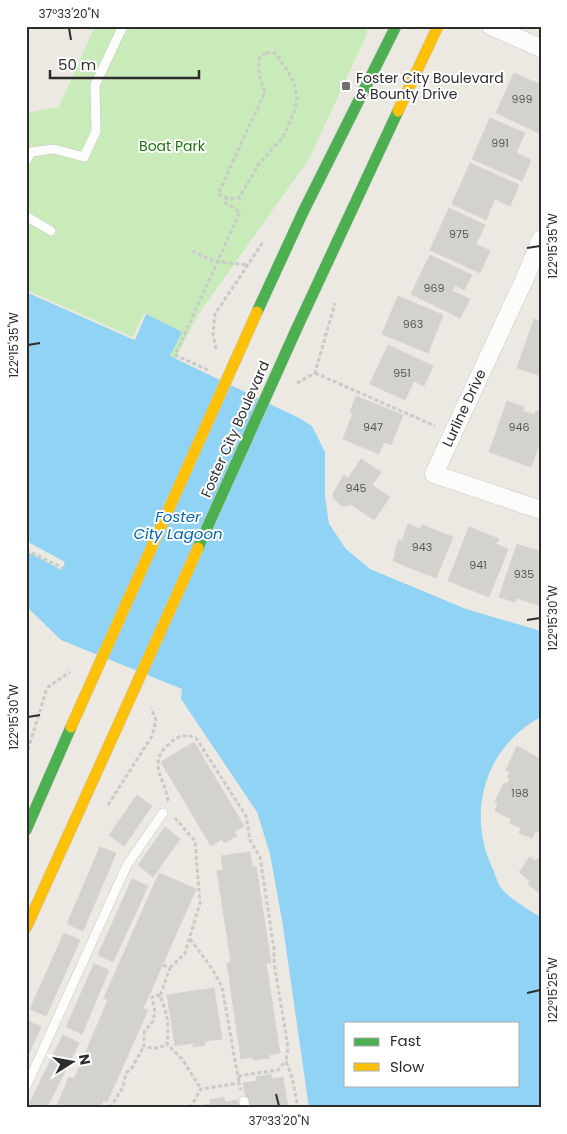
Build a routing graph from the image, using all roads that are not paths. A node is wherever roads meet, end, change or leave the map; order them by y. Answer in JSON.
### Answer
{"nodes":[{"id":1,"x":123,"y":26,"type":"edge"},
{"id":2,"x":396,"y":26,"type":"edge"},
{"id":3,"x":438,"y":26,"type":"edge"},
{"id":4,"x":491,"y":26,"type":"edge"},
{"id":5,"x":541,"y":48,"type":"edge"},
{"id":6,"x":26,"y":161,"type":"edge"},
{"id":7,"x":26,"y":216,"type":"edge"},
{"id":8,"x":51,"y":232,"type":"dead end"},
{"id":9,"x":541,"y":239,"type":"edge"},
{"id":10,"x":533,"y":278,"type":"edge"},
{"id":11,"x":541,"y":510,"type":"edge"},
{"id":12,"x":166,"y":812,"type":"road end"},
{"id":13,"x":26,"y":830,"type":"edge"},
{"id":14,"x":26,"y":928,"type":"edge"},
{"id":15,"x":26,"y":1087,"type":"edge"}],
"edges":[{"from":1,"to":6,"type":"lane"},
{"from":2,"to":13,"type":"main road","name":"Foster City Boulevard","bridge":true},
{"from":3,"to":14,"type":"main road","name":"Foster City Boulevard","bridge":true},
{"from":4,"to":5,"type":"street"},
{"from":7,"to":8,"type":"lane"},
{"from":9,"to":10,"type":"street","name":"Lurline Drive"},
{"from":10,"to":11,"type":"street","name":"Lurline Drive"},
{"from":12,"to":15,"type":"lane"}]}
